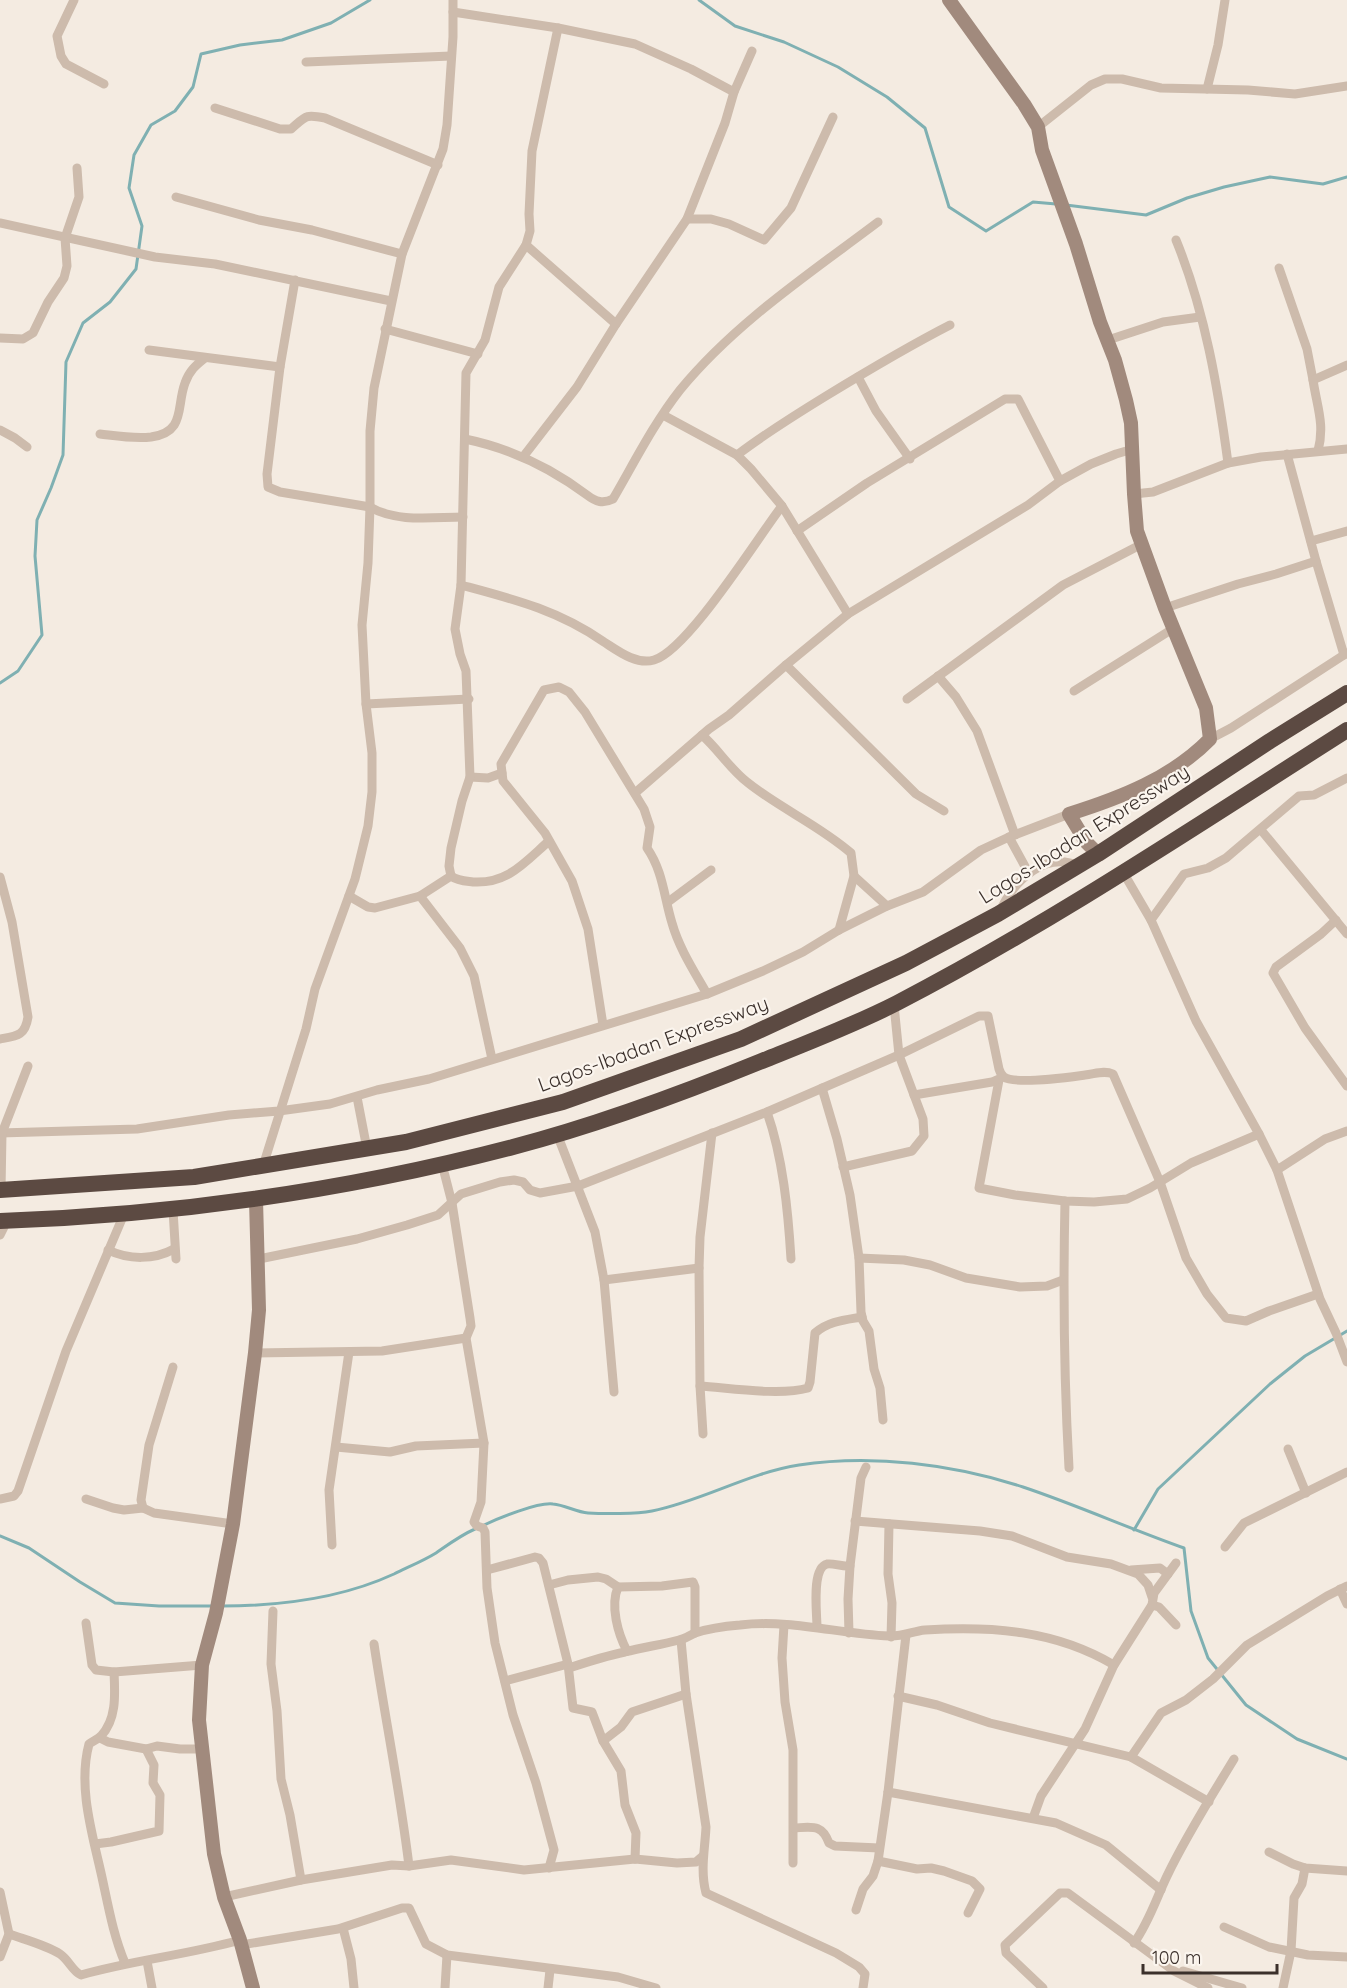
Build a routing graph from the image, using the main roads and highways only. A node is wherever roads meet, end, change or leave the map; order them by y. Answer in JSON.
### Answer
{"nodes":[{"id":1,"x":1347,"y":693,"type":"edge"},
{"id":2,"x":1347,"y":730,"type":"edge"},
{"id":3,"x":0,"y":1190,"type":"edge"},
{"id":4,"x":2,"y":1226,"type":"edge"}],
"edges":[{"from":1,"to":3,"type":"highway","name":"Lagos-Ibadan Expressway"},
{"from":2,"to":4,"type":"highway"}]}
